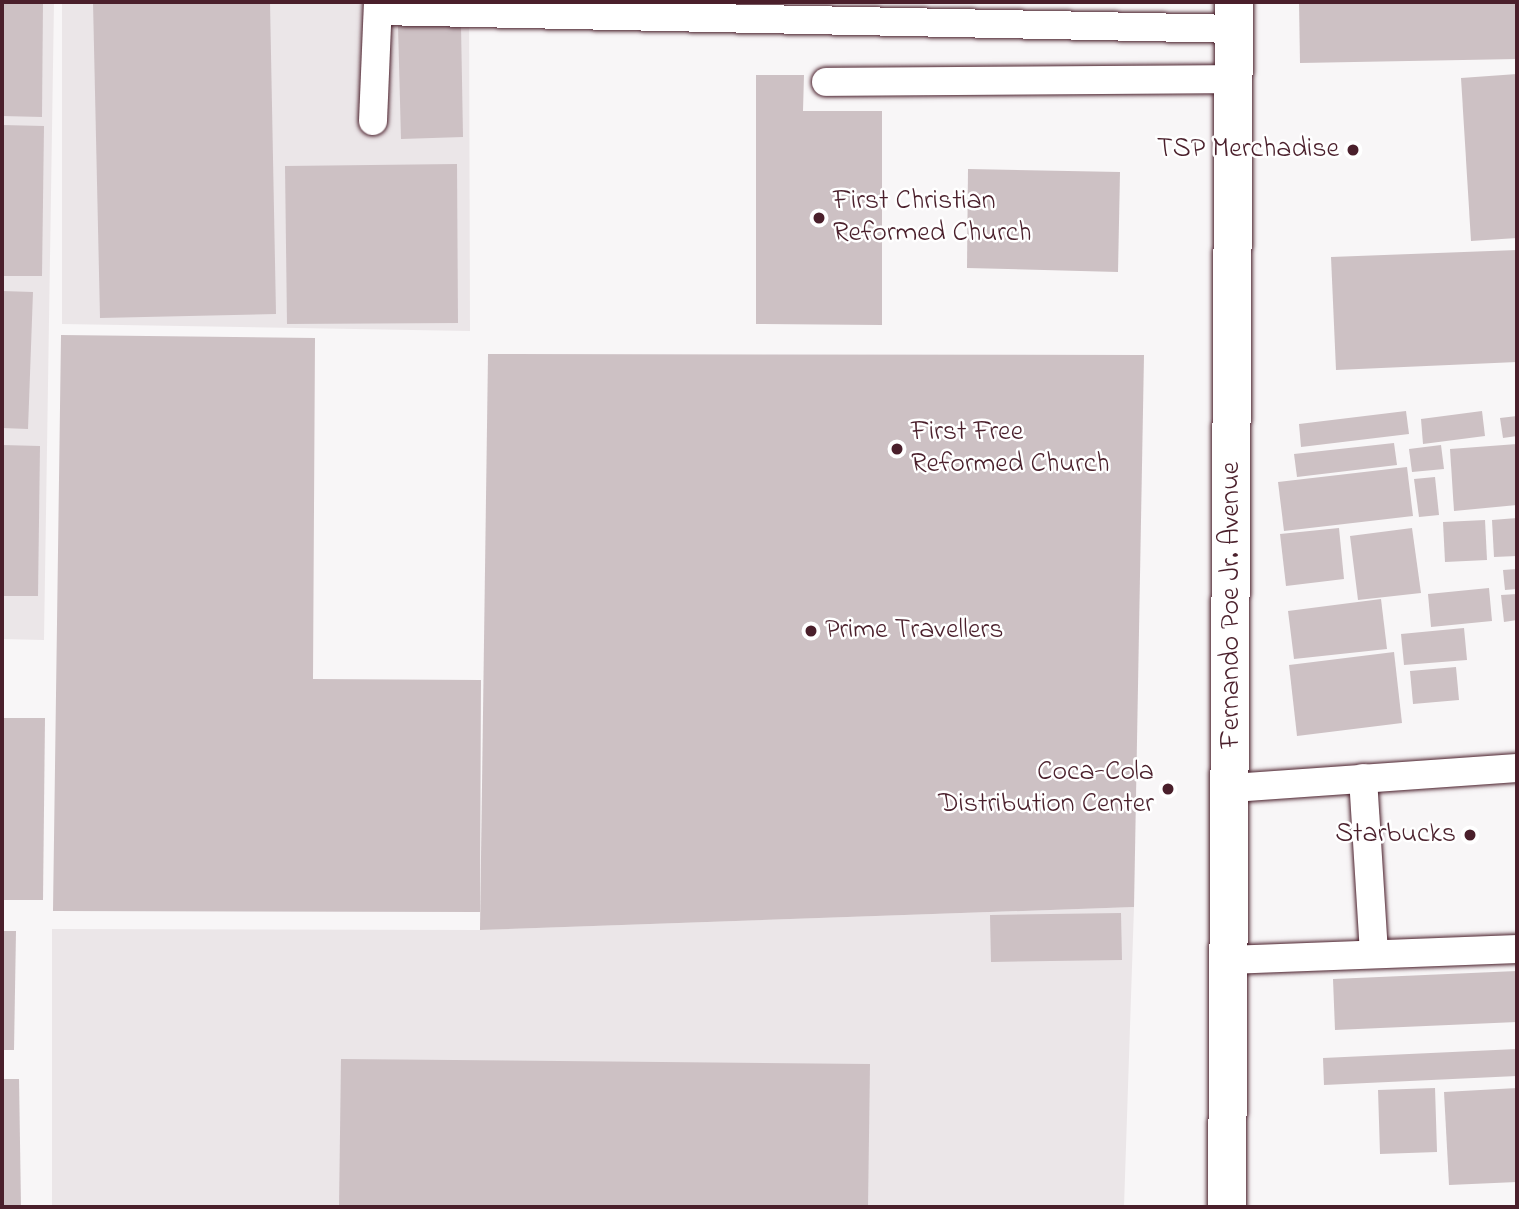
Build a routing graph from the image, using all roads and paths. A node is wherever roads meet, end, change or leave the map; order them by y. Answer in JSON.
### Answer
{"nodes":[{"id":1,"x":379,"y":6,"type":"edge"},
{"id":2,"x":1234,"y":15,"type":"edge"},
{"id":3,"x":1234,"y":79,"type":"junction"},
{"id":4,"x":826,"y":82,"type":"dead end"},
{"id":5,"x":373,"y":121,"type":"dead end"},
{"id":6,"x":1517,"y":768,"type":"edge"},
{"id":7,"x":1363,"y":778,"type":"junction"},
{"id":8,"x":1232,"y":788,"type":"junction"},
{"id":9,"x":1517,"y":949,"type":"edge"},
{"id":10,"x":1374,"y":953,"type":"junction"},
{"id":11,"x":1230,"y":960,"type":"junction"},
{"id":12,"x":1227,"y":1207,"type":"edge"}],
"edges":[{"from":1,"to":2,"type":"lane"},
{"from":1,"to":5,"type":"lane"},
{"from":2,"to":3,"type":"main road","name":"Fernando Poe Jr. Avenue"},
{"from":3,"to":4,"type":"lane"},
{"from":3,"to":8,"type":"main road","name":"Fernando Poe Jr. Avenue"},
{"from":6,"to":7,"type":"lane"},
{"from":7,"to":8,"type":"lane"},
{"from":7,"to":10,"type":"lane"},
{"from":8,"to":11,"type":"main road","name":"Fernando Poe Jr. Avenue"},
{"from":9,"to":10,"type":"lane"},
{"from":10,"to":11,"type":"lane"},
{"from":11,"to":12,"type":"main road","name":"Fernando Poe Jr. Avenue"}]}
